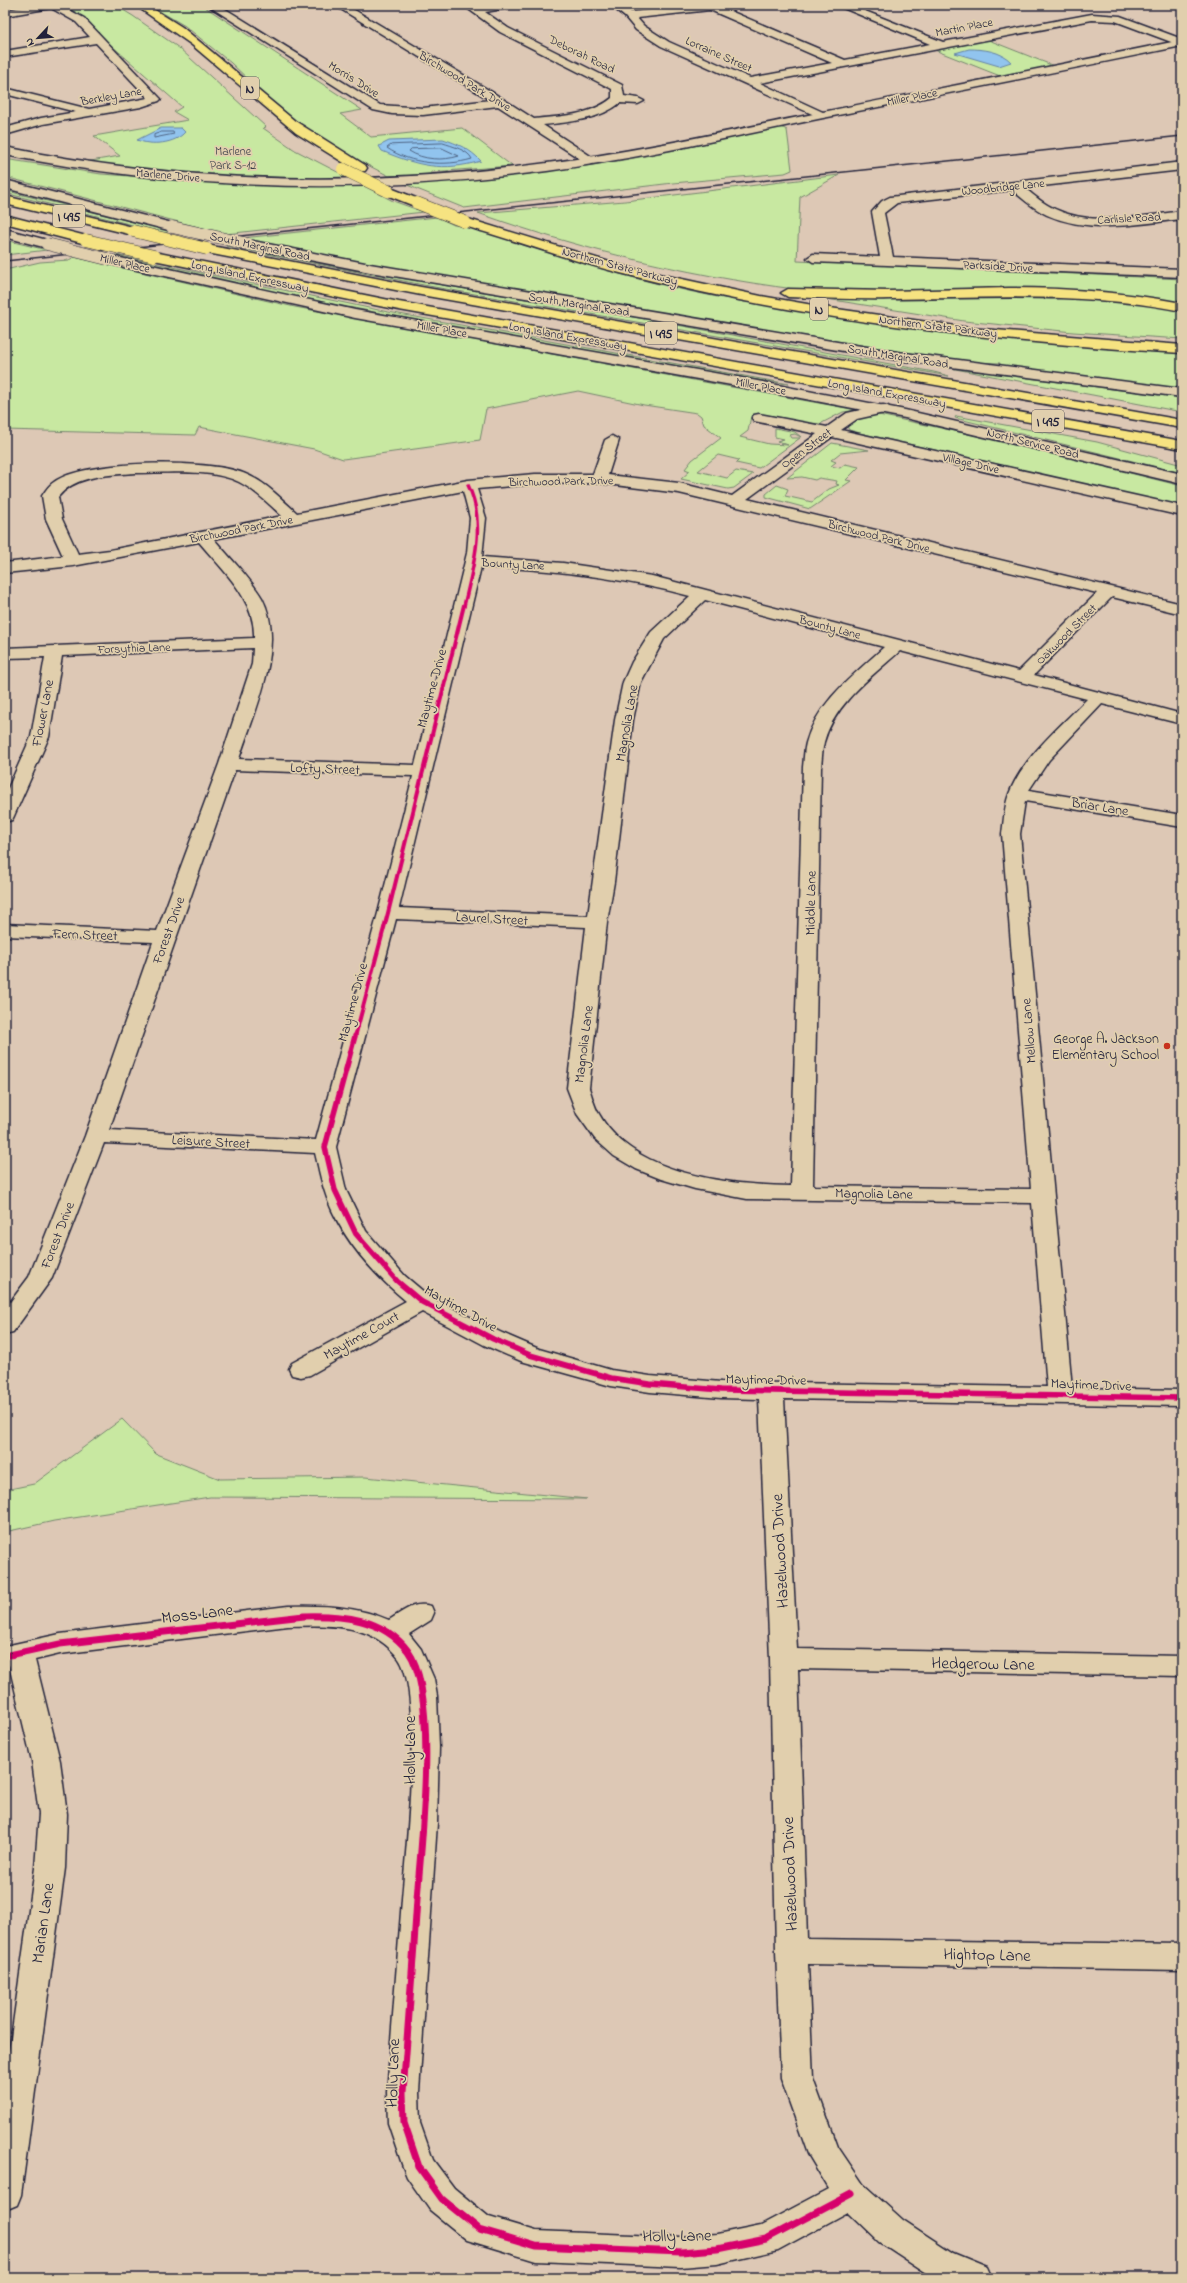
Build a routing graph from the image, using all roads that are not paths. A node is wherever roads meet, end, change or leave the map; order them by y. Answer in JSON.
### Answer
{"nodes":[{"id":1,"x":53,"y":5,"type":"edge"},
{"id":2,"x":212,"y":5,"type":"edge"},
{"id":3,"x":339,"y":5,"type":"edge"},
{"id":4,"x":509,"y":5,"type":"edge"},
{"id":5,"x":616,"y":5,"type":"edge"},
{"id":6,"x":841,"y":5,"type":"edge"},
{"id":7,"x":717,"y":6,"type":"edge"},
{"id":8,"x":135,"y":7,"type":"edge"},
{"id":9,"x":472,"y":7,"type":"edge"},
{"id":10,"x":5,"y":13,"type":"edge"},
{"id":11,"x":629,"y":15,"type":"junction"},
{"id":12,"x":99,"y":39,"type":"junction"},
{"id":13,"x":1182,"y":43,"type":"edge"},
{"id":14,"x":941,"y":45,"type":"junction"},
{"id":15,"x":5,"y":54,"type":"edge"},
{"id":16,"x":844,"y":64,"type":"junction"},
{"id":17,"x":748,"y":82,"type":"junction"},
{"id":18,"x":5,"y":91,"type":"edge"},
{"id":19,"x":618,"y":99,"type":"junction"},
{"id":20,"x":638,"y":101,"type":"dead end"},
{"id":21,"x":500,"y":102,"type":"junction"},
{"id":22,"x":93,"y":112,"type":"junction"},
{"id":23,"x":821,"y":115,"type":"junction"},
{"id":24,"x":533,"y":123,"type":"junction"},
{"id":25,"x":5,"y":132,"type":"edge"},
{"id":26,"x":5,"y":151,"type":"edge"},
{"id":27,"x":588,"y":160,"type":"junction"},
{"id":28,"x":1182,"y":166,"type":"edge"},
{"id":29,"x":380,"y":181,"type":"joint"},
{"id":30,"x":5,"y":184,"type":"edge"},
{"id":31,"x":1014,"y":185,"type":"junction"},
{"id":32,"x":5,"y":200,"type":"edge"},
{"id":33,"x":1182,"y":215,"type":"edge"},
{"id":34,"x":5,"y":219,"type":"edge"},
{"id":35,"x":470,"y":219,"type":"junction"},
{"id":36,"x":5,"y":233,"type":"edge"},
{"id":37,"x":813,"y":258,"type":"dead end"},
{"id":38,"x":888,"y":260,"type":"junction"},
{"id":39,"x":1182,"y":274,"type":"edge"},
{"id":40,"x":773,"y":292,"type":"junction"},
{"id":41,"x":555,"y":300,"type":"junction"},
{"id":42,"x":1182,"y":307,"type":"edge"},
{"id":43,"x":1182,"y":342,"type":"edge"},
{"id":44,"x":1182,"y":349,"type":"edge"},
{"id":45,"x":1182,"y":393,"type":"edge"},
{"id":46,"x":914,"y":398,"type":"junction"},
{"id":47,"x":883,"y":409,"type":"junction"},
{"id":48,"x":1182,"y":416,"type":"edge"},
{"id":49,"x":759,"y":418,"type":"dead end"},
{"id":50,"x":1182,"y":424,"type":"edge"},
{"id":51,"x":827,"y":432,"type":"junction"},
{"id":52,"x":612,"y":440,"type":"dead end"},
{"id":53,"x":1182,"y":445,"type":"edge"},
{"id":54,"x":1182,"y":459,"type":"edge"},
{"id":55,"x":54,"y":474,"type":"dead end"},
{"id":56,"x":599,"y":478,"type":"junction"},
{"id":57,"x":70,"y":479,"type":"junction"},
{"id":58,"x":1182,"y":479,"type":"edge"},
{"id":59,"x":468,"y":485,"type":"junction"},
{"id":60,"x":735,"y":500,"type":"junction"},
{"id":61,"x":1182,"y":512,"type":"edge"},
{"id":62,"x":293,"y":518,"type":"junction"},
{"id":63,"x":203,"y":536,"type":"junction"},
{"id":64,"x":73,"y":561,"type":"junction"},
{"id":65,"x":473,"y":562,"type":"junction"},
{"id":66,"x":5,"y":568,"type":"edge"},
{"id":67,"x":1108,"y":592,"type":"junction"},
{"id":68,"x":703,"y":593,"type":"junction"},
{"id":69,"x":1182,"y":609,"type":"edge"},
{"id":70,"x":264,"y":643,"type":"junction"},
{"id":71,"x":897,"y":644,"type":"junction"},
{"id":72,"x":54,"y":651,"type":"junction"},
{"id":73,"x":5,"y":653,"type":"edge"},
{"id":74,"x":1023,"y":677,"type":"junction"},
{"id":75,"x":1100,"y":697,"type":"junction"},
{"id":76,"x":1182,"y":719,"type":"edge"},
{"id":77,"x":228,"y":764,"type":"junction"},
{"id":78,"x":422,"y":771,"type":"junction"},
{"id":79,"x":1019,"y":794,"type":"junction"},
{"id":80,"x":5,"y":816,"type":"edge"},
{"id":81,"x":1182,"y":821,"type":"edge"},
{"id":82,"x":388,"y":913,"type":"junction"},
{"id":83,"x":597,"y":922,"type":"junction"},
{"id":84,"x":5,"y":930,"type":"edge"},
{"id":85,"x":165,"y":937,"type":"junction"},
{"id":86,"x":96,"y":1136,"type":"junction"},
{"id":87,"x":325,"y":1147,"type":"junction"},
{"id":88,"x":802,"y":1192,"type":"junction"},
{"id":89,"x":1042,"y":1196,"type":"junction"},
{"id":90,"x":422,"y":1302,"type":"junction"},
{"id":91,"x":5,"y":1326,"type":"edge"},
{"id":92,"x":301,"y":1369,"type":"dead end"},
{"id":93,"x":771,"y":1391,"type":"junction"},
{"id":94,"x":1060,"y":1395,"type":"junction"},
{"id":95,"x":1182,"y":1398,"type":"edge"},
{"id":96,"x":420,"y":1613,"type":"dead end"},
{"id":97,"x":390,"y":1633,"type":"junction"},
{"id":98,"x":12,"y":1654,"type":"edge"},
{"id":99,"x":784,"y":1659,"type":"junction"},
{"id":100,"x":1182,"y":1666,"type":"edge"},
{"id":101,"x":791,"y":1951,"type":"junction"},
{"id":102,"x":1182,"y":1957,"type":"edge"},
{"id":103,"x":851,"y":2194,"type":"junction"},
{"id":104,"x":5,"y":2195,"type":"edge"},
{"id":105,"x":975,"y":2278,"type":"edge"}],
"edges":[{"from":1,"to":10,"type":"street"},
{"from":1,"to":12,"type":"street","name":"Berkley Lane"},
{"from":2,"to":21,"type":"street","name":"Morris Drive"},
{"from":3,"to":21,"type":"street","name":"Birchwood Park Drive"},
{"from":4,"to":9,"type":"street"},
{"from":5,"to":11,"type":"street","name":"Lorraine Street"},
{"from":6,"to":14,"type":"street"},
{"from":7,"to":11,"type":"street"},
{"from":7,"to":16,"type":"street"},
{"from":8,"to":35,"type":"highway","name":"Northern State Parkway","number":"N"},
{"from":8,"to":35,"type":"highway","name":"Northern State Parkway","number":"N","bridge":true},
{"from":9,"to":19,"type":"street","name":"Deborah Road"},
{"from":11,"to":17,"type":"street","name":"Lorraine Street"},
{"from":12,"to":15,"type":"street"},
{"from":12,"to":22,"type":"street","name":"Berkley Lane"},
{"from":13,"to":14,"type":"street","name":"Martin Place"},
{"from":13,"to":23,"type":"street","name":"Miller Place"},
{"from":14,"to":16,"type":"street","name":"Martin Place"},
{"from":16,"to":17,"type":"street","name":"Martin Place"},
{"from":17,"to":23,"type":"street","name":"Lorraine Street"},
{"from":18,"to":22,"type":"street"},
{"from":19,"to":20,"type":"street"},
{"from":19,"to":24,"type":"street"},
{"from":21,"to":24,"type":"street","name":"Birchwood Park Drive"},
{"from":22,"to":25,"type":"street","name":"Berkley Lane"},
{"from":23,"to":27,"type":"street","name":"Miller Place"},
{"from":24,"to":27,"type":"street","name":"Birchwood Park Drive"},
{"from":26,"to":29,"type":"street","name":"Marlene Drive"},
{"from":27,"to":29,"type":"street","name":"Miller Place"},
{"from":28,"to":31,"type":"street","name":"Woodbridge Lane"},
{"from":30,"to":41,"type":"street","name":"South Marginal Road","bridge":true},
{"from":31,"to":33,"type":"street","name":"Carlisle Road"},
{"from":31,"to":38,"type":"street","name":"Woodbridge Lane"},
{"from":32,"to":50,"type":"highway","name":"Long Island Expressway","number":"I 495","bridge":true},
{"from":34,"to":46,"type":"highway","name":"Long Island Expressway","number":"I 495","bridge":true},
{"from":35,"to":40,"type":"highway","name":"Northern State Parkway","number":"N"},
{"from":35,"to":44,"type":"highway","name":"Northern State Parkway","number":"N"},
{"from":36,"to":47,"type":"street","name":"Miller Place","bridge":true},
{"from":37,"to":38,"type":"street","name":"Parkside Drive"},
{"from":38,"to":39,"type":"street","name":"Parkside Drive"},
{"from":40,"to":42,"type":"highway"},
{"from":40,"to":43,"type":"highway","name":"Northern State Parkway","number":"N"},
{"from":41,"to":45,"type":"street","name":"South Marginal Road"},
{"from":41,"to":48,"type":"highway"},
{"from":46,"to":53,"type":"highway","name":"Long Island Expressway","number":"I 495"},
{"from":46,"to":54,"type":"highway"},
{"from":47,"to":51,"type":"street","name":"Open Street"},
{"from":47,"to":58,"type":"street","name":"North Service Road"},
{"from":49,"to":51,"type":"street","name":"Village Drive"},
{"from":51,"to":60,"type":"street","name":"Open Street"},
{"from":51,"to":61,"type":"street","name":"Village Drive"},
{"from":52,"to":56,"type":"street"},
{"from":55,"to":57,"type":"street"},
{"from":56,"to":59,"type":"street","name":"Birchwood Park Drive"},
{"from":56,"to":60,"type":"street","name":"Birchwood Park Drive"},
{"from":57,"to":62,"type":"street"},
{"from":57,"to":64,"type":"street"},
{"from":59,"to":62,"type":"street","name":"Birchwood Park Drive"},
{"from":59,"to":65,"type":"street","name":"Maytime Drive"},
{"from":60,"to":67,"type":"street","name":"Birchwood Park Drive"},
{"from":62,"to":63,"type":"street","name":"Birchwood Park Drive"},
{"from":63,"to":64,"type":"street","name":"Birchwood Park Drive"},
{"from":63,"to":70,"type":"street","name":"Forest Drive"},
{"from":64,"to":66,"type":"street","name":"Birchwood Park Drive"},
{"from":65,"to":68,"type":"street","name":"Bounty Lane"},
{"from":65,"to":78,"type":"street","name":"Maytime Drive"},
{"from":67,"to":69,"type":"street","name":"Birchwood Park Drive"},
{"from":67,"to":74,"type":"street","name":"Oakwood Street"},
{"from":68,"to":71,"type":"street","name":"Bounty Lane"},
{"from":68,"to":83,"type":"street","name":"Magnolia Lane"},
{"from":70,"to":72,"type":"street","name":"Forsythia Lane"},
{"from":70,"to":77,"type":"street","name":"Forest Drive"},
{"from":71,"to":74,"type":"street","name":"Bounty Lane"},
{"from":71,"to":88,"type":"street","name":"Middle Lane"},
{"from":72,"to":73,"type":"street","name":"Forsythia Lane"},
{"from":72,"to":80,"type":"street","name":"Flower Lane"},
{"from":74,"to":75,"type":"street","name":"Bounty Lane"},
{"from":75,"to":76,"type":"street","name":"Bounty Lane"},
{"from":75,"to":79,"type":"street","name":"Mellow Lane"},
{"from":77,"to":78,"type":"street","name":"Lofty Street"},
{"from":77,"to":85,"type":"street","name":"Forest Drive"},
{"from":78,"to":82,"type":"street","name":"Maytime Drive"},
{"from":79,"to":81,"type":"street","name":"Briar Lane"},
{"from":79,"to":89,"type":"street","name":"Mellow Lane"},
{"from":82,"to":83,"type":"street","name":"Laurel Street"},
{"from":82,"to":87,"type":"street","name":"Maytime Drive"},
{"from":83,"to":88,"type":"street","name":"Magnolia Lane"},
{"from":84,"to":85,"type":"street","name":"Fern Street"},
{"from":85,"to":86,"type":"street","name":"Forest Drive"},
{"from":86,"to":87,"type":"street","name":"Leisure Street"},
{"from":86,"to":91,"type":"street","name":"Forest Drive"},
{"from":87,"to":90,"type":"street","name":"Maytime Drive"},
{"from":88,"to":89,"type":"street","name":"Magnolia Lane"},
{"from":89,"to":94,"type":"street","name":"Mellow Lane"},
{"from":90,"to":92,"type":"street","name":"Maytime Court"},
{"from":90,"to":93,"type":"street","name":"Maytime Drive"},
{"from":93,"to":94,"type":"street","name":"Maytime Drive"},
{"from":93,"to":99,"type":"street","name":"Hazelwood Drive"},
{"from":94,"to":95,"type":"street","name":"Maytime Drive"},
{"from":96,"to":97,"type":"street"},
{"from":97,"to":98,"type":"street","name":"Moss Lane"},
{"from":97,"to":103,"type":"street","name":"Holly Lane"},
{"from":98,"to":104,"type":"street","name":"Marian Lane"},
{"from":99,"to":100,"type":"street","name":"Hedgerow Lane"},
{"from":99,"to":101,"type":"street","name":"Hazelwood Drive"},
{"from":101,"to":102,"type":"street","name":"Hightop Lane"},
{"from":101,"to":103,"type":"street","name":"Hazelwood Drive"},
{"from":103,"to":105,"type":"street","name":"Hazelwood Drive"}]}
